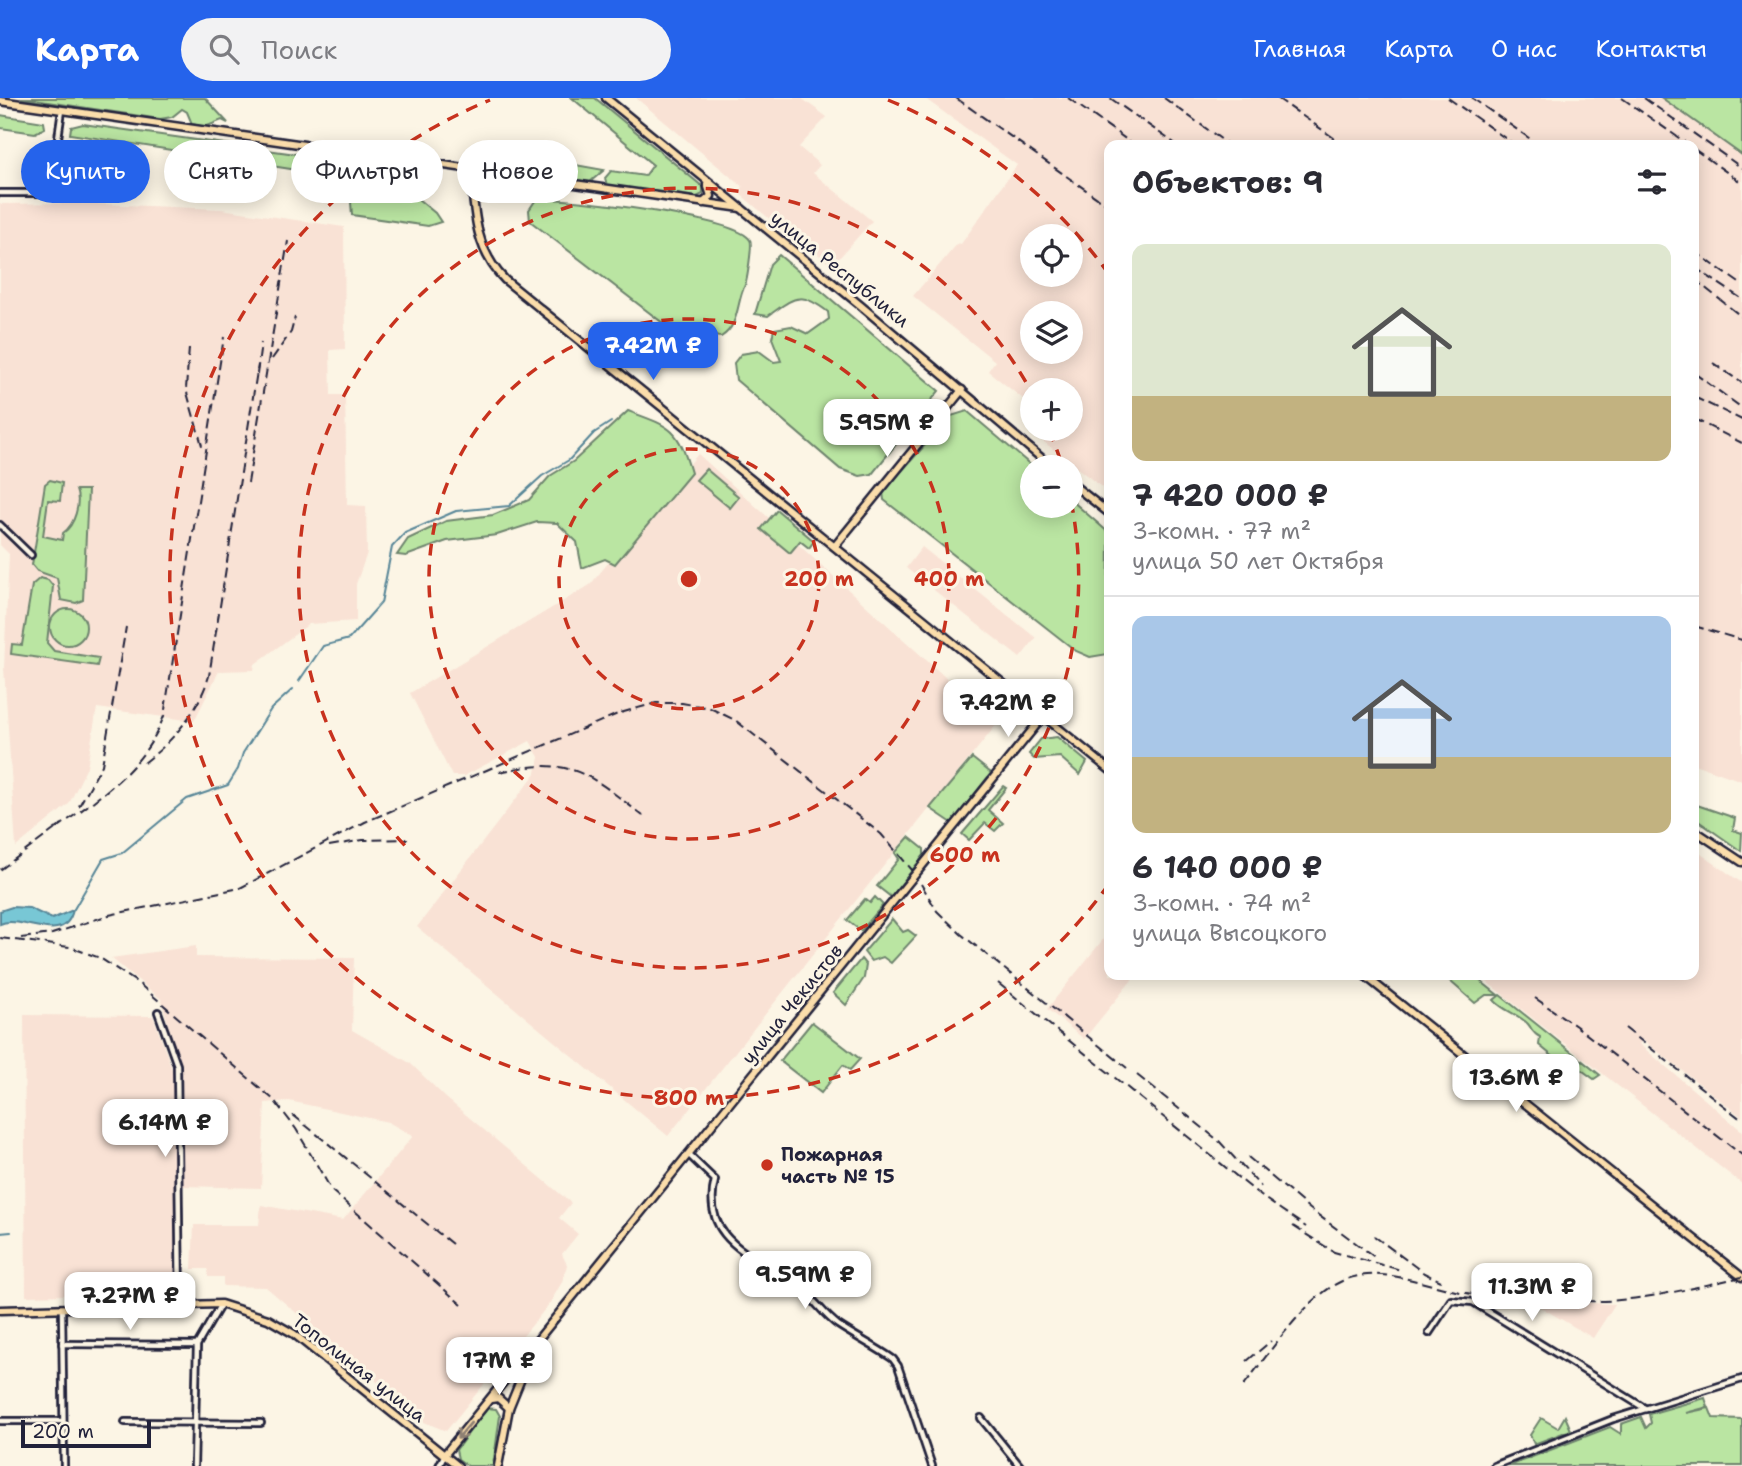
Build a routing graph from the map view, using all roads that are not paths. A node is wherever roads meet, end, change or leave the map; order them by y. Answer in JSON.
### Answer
{"nodes":[{"id":1,"x":606,"y":98,"type":"edge"},
{"id":2,"x":0,"y":101,"type":"edge"},
{"id":3,"x":62,"y":110,"type":"junction"},
{"id":4,"x":457,"y":170,"type":"edge"},
{"id":5,"x":704,"y":179,"type":"junction"},
{"id":6,"x":578,"y":187,"type":"edge"},
{"id":7,"x":0,"y":193,"type":"edge"},
{"id":8,"x":474,"y":203,"type":"edge"},
{"id":9,"x":699,"y":204,"type":"junction"},
{"id":10,"x":741,"y":208,"type":"junction"},
{"id":11,"x":962,"y":390,"type":"junction"},
{"id":12,"x":1038,"y":455,"type":"edge"},
{"id":13,"x":1083,"y":493,"type":"edge"},
{"id":14,"x":1104,"y":509,"type":"edge"},
{"id":15,"x":0,"y":525,"type":"edge"},
{"id":16,"x":835,"y":546,"type":"junction"},
{"id":17,"x":31,"y":555,"type":"dead end"},
{"id":18,"x":1042,"y":718,"type":"junction"},
{"id":19,"x":1104,"y":765,"type":"edge"},
{"id":20,"x":1699,"y":833,"type":"edge"},
{"id":21,"x":1742,"y":862,"type":"edge"},
{"id":22,"x":1370,"y":980,"type":"edge"},
{"id":23,"x":158,"y":1012,"type":"dead end"},
{"id":24,"x":689,"y":1154,"type":"junction"},
{"id":25,"x":1742,"y":1277,"type":"edge"},
{"id":26,"x":180,"y":1304,"type":"junction"},
{"id":27,"x":221,"y":1304,"type":"junction"},
{"id":28,"x":62,"y":1309,"type":"junction"},
{"id":29,"x":0,"y":1310,"type":"edge"},
{"id":30,"x":1429,"y":1332,"type":"dead end"},
{"id":31,"x":538,"y":1340,"type":"junction"},
{"id":32,"x":62,"y":1344,"type":"junction"},
{"id":33,"x":197,"y":1345,"type":"junction"},
{"id":34,"x":1742,"y":1379,"type":"edge"},
{"id":35,"x":491,"y":1399,"type":"junction"},
{"id":36,"x":509,"y":1408,"type":"junction"},
{"id":37,"x":1646,"y":1409,"type":"junction"},
{"id":38,"x":981,"y":1418,"type":"dead end"},
{"id":39,"x":0,"y":1421,"type":"edge"},
{"id":40,"x":63,"y":1421,"type":"junction"},
{"id":41,"x":125,"y":1422,"type":"dead end"},
{"id":42,"x":195,"y":1422,"type":"junction"},
{"id":43,"x":261,"y":1423,"type":"dead end"},
{"id":44,"x":445,"y":1454,"type":"junction"},
{"id":45,"x":64,"y":1466,"type":"edge"},
{"id":46,"x":194,"y":1466,"type":"edge"},
{"id":47,"x":439,"y":1466,"type":"edge"},
{"id":48,"x":458,"y":1466,"type":"edge"},
{"id":49,"x":498,"y":1466,"type":"edge"},
{"id":50,"x":932,"y":1466,"type":"edge"},
{"id":51,"x":1020,"y":1466,"type":"edge"},
{"id":52,"x":1494,"y":1466,"type":"edge"}],
"edges":[{"from":1,"to":5,"type":"main road","name":"улица Республики"},
{"from":2,"to":3,"type":"main road"},
{"from":3,"to":4,"type":"main road"},
{"from":3,"to":7,"type":"street"},
{"from":5,"to":9,"type":"main road"},
{"from":5,"to":10,"type":"main road","name":"улица Республики"},
{"from":6,"to":9,"type":"main road"},
{"from":8,"to":16,"type":"main road"},
{"from":9,"to":10,"type":"main road"},
{"from":10,"to":11,"type":"main road","name":"улица Республики"},
{"from":11,"to":12,"type":"main road","name":"улица Республики"},
{"from":11,"to":16,"type":"main road"},
{"from":13,"to":14,"type":"main road"},
{"from":15,"to":17,"type":"street"},
{"from":16,"to":18,"type":"main road"},
{"from":18,"to":19,"type":"main road"},
{"from":18,"to":24,"type":"main road","name":"улица Чекистов"},
{"from":20,"to":21,"type":"main road"},
{"from":22,"to":25,"type":"main road"},
{"from":23,"to":26,"type":"street"},
{"from":24,"to":31,"type":"main road","name":"улица Чекистов"},
{"from":24,"to":50,"type":"street"},
{"from":26,"to":27,"type":"main road","name":"Тополиная улица"},
{"from":26,"to":28,"type":"main road","name":"Тополиная улица"},
{"from":27,"to":33,"type":"street"},
{"from":27,"to":44,"type":"main road","name":"Тополиная улица"},
{"from":28,"to":29,"type":"main road","name":"Тополиная улица"},
{"from":28,"to":32,"type":"street"},
{"from":30,"to":37,"type":"street"},
{"from":31,"to":35,"type":"main road"},
{"from":31,"to":36,"type":"main road"},
{"from":32,"to":33,"type":"street"},
{"from":32,"to":40,"type":"street"},
{"from":33,"to":42,"type":"street"},
{"from":34,"to":37,"type":"street"},
{"from":35,"to":36,"type":"main road"},
{"from":35,"to":44,"type":"main road","one_way":true},
{"from":36,"to":49,"type":"main road"},
{"from":37,"to":52,"type":"street"},
{"from":38,"to":51,"type":"street"},
{"from":39,"to":40,"type":"street"},
{"from":40,"to":45,"type":"street"},
{"from":41,"to":42,"type":"street"},
{"from":42,"to":43,"type":"street"},
{"from":42,"to":46,"type":"street"},
{"from":44,"to":47,"type":"street"},
{"from":44,"to":48,"type":"main road","name":"Тополиная улица"}]}
